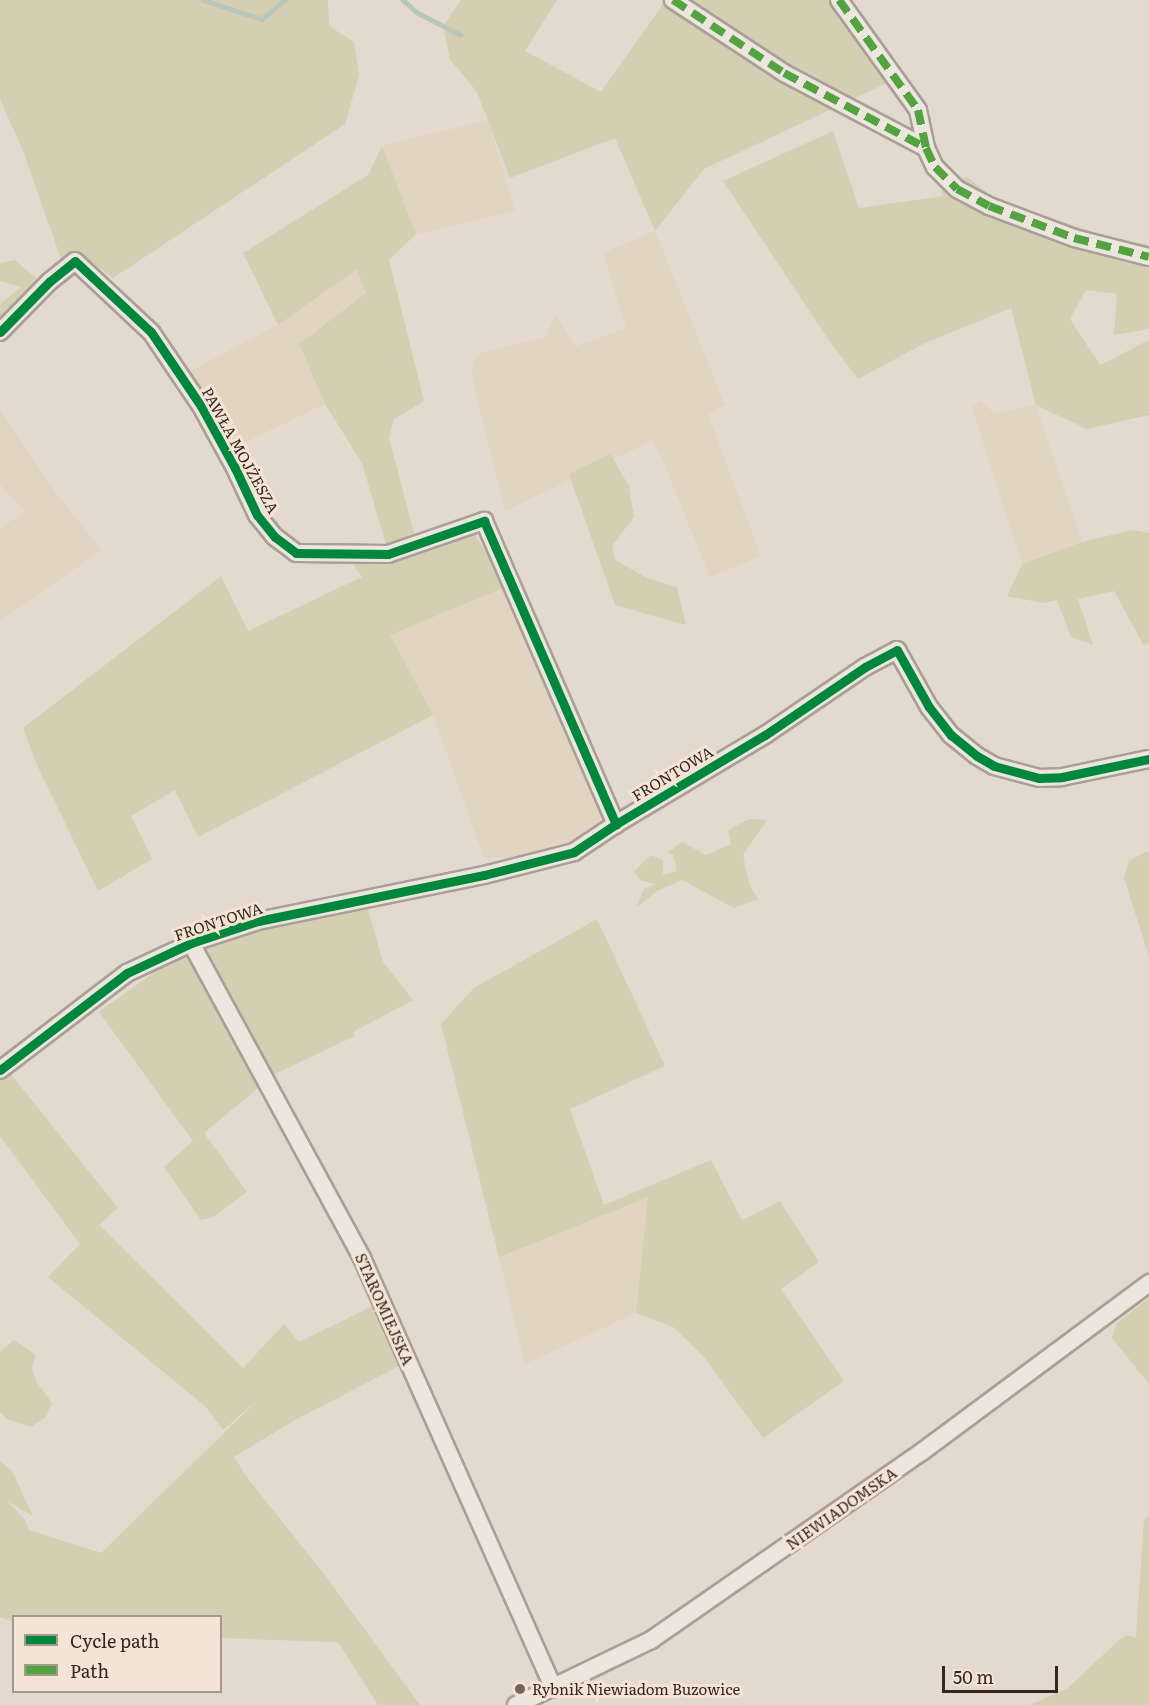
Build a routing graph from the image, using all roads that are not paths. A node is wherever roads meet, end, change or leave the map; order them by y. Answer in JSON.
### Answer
{"nodes":[{"id":1,"x":673,"y":0,"type":"edge"},
{"id":2,"x":839,"y":0,"type":"edge"},
{"id":3,"x":926,"y":148,"type":"junction"},
{"id":4,"x":1149,"y":258,"type":"edge"},
{"id":5,"x":0,"y":332,"type":"edge"},
{"id":6,"x":1149,"y":759,"type":"edge"},
{"id":7,"x":615,"y":824,"type":"junction"},
{"id":8,"x":191,"y":943,"type":"junction"},
{"id":9,"x":0,"y":1070,"type":"edge"},
{"id":10,"x":1149,"y":1283,"type":"edge"},
{"id":11,"x":553,"y":1688,"type":"junction"},
{"id":12,"x":516,"y":1705,"type":"edge"}],
"edges":[{"from":1,"to":3,"type":"street"},
{"from":2,"to":3,"type":"street"},
{"from":3,"to":4,"type":"street"},
{"from":5,"to":7,"type":"street","name":"PAWŁA MOJŻESZA"},
{"from":6,"to":7,"type":"street","name":"FRONTOWA"},
{"from":7,"to":8,"type":"street","name":"FRONTOWA"},
{"from":8,"to":9,"type":"street","name":"FRONTOWA"},
{"from":8,"to":11,"type":"street","name":"STAROMIEJSKA"},
{"from":10,"to":11,"type":"street","name":"NIEWIADOMSKA"},
{"from":11,"to":12,"type":"street","name":"NIEWIADOMSKA"}]}
